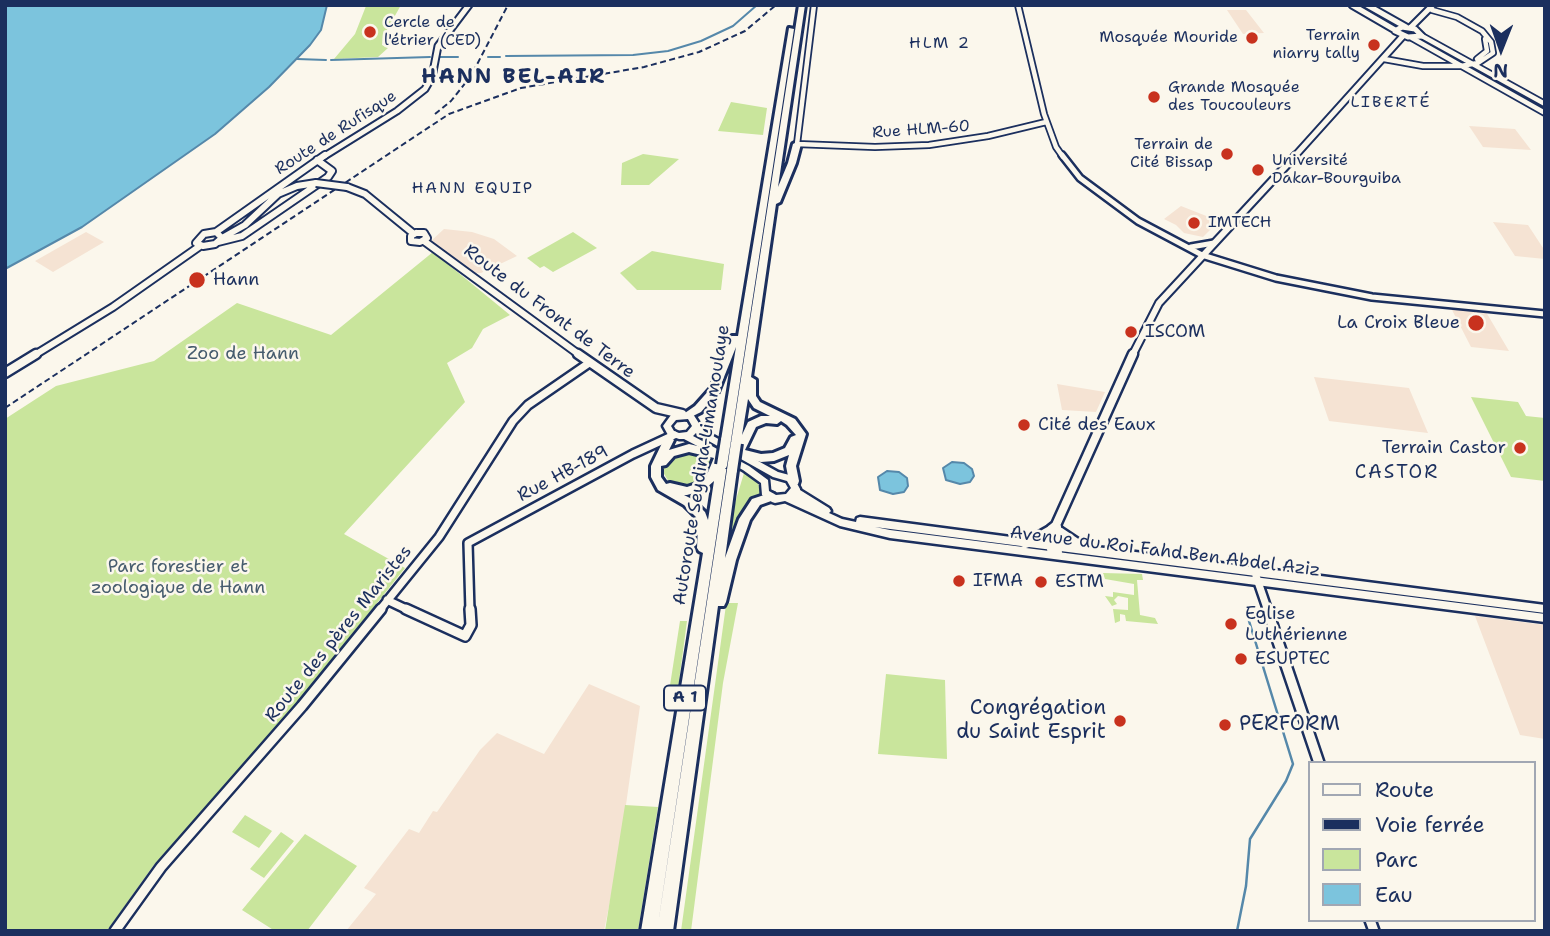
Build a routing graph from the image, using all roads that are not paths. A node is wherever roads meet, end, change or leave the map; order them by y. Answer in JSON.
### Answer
{"nodes":[{"id":1,"x":469,"y":5,"type":"edge"},
{"id":2,"x":795,"y":5,"type":"edge"},
{"id":3,"x":802,"y":5,"type":"edge"},
{"id":4,"x":814,"y":5,"type":"edge"},
{"id":5,"x":1018,"y":5,"type":"edge"},
{"id":6,"x":1352,"y":5,"type":"edge"},
{"id":7,"x":1367,"y":5,"type":"edge"},
{"id":8,"x":1432,"y":8,"type":"edge"},
{"id":9,"x":1412,"y":27,"type":"junction"},
{"id":10,"x":1395,"y":30,"type":"junction"},
{"id":11,"x":1422,"y":36,"type":"junction"},
{"id":12,"x":1405,"y":38,"type":"junction"},
{"id":13,"x":1385,"y":58,"type":"junction"},
{"id":14,"x":1471,"y":63,"type":"junction"},
{"id":15,"x":1459,"y":65,"type":"junction"},
{"id":16,"x":1545,"y":104,"type":"edge"},
{"id":17,"x":1545,"y":113,"type":"edge"},
{"id":18,"x":1046,"y":122,"type":"junction"},
{"id":19,"x":797,"y":141,"type":"junction"},
{"id":20,"x":317,"y":160,"type":"junction"},
{"id":21,"x":770,"y":209,"type":"junction"},
{"id":22,"x":219,"y":236,"type":"junction"},
{"id":23,"x":1214,"y":243,"type":"junction"},
{"id":24,"x":200,"y":246,"type":"junction"},
{"id":25,"x":1184,"y":246,"type":"junction"},
{"id":26,"x":1202,"y":254,"type":"junction"},
{"id":27,"x":1214,"y":258,"type":"junction"},
{"id":28,"x":1194,"y":263,"type":"junction"},
{"id":29,"x":750,"y":309,"type":"junction"},
{"id":30,"x":1545,"y":314,"type":"edge"},
{"id":31,"x":589,"y":363,"type":"junction"},
{"id":32,"x":5,"y":373,"type":"edge"},
{"id":33,"x":656,"y":408,"type":"junction"},
{"id":34,"x":685,"y":415,"type":"junction"},
{"id":35,"x":667,"y":426,"type":"junction"},
{"id":36,"x":696,"y":428,"type":"junction"},
{"id":37,"x":686,"y":436,"type":"junction"},
{"id":38,"x":672,"y":438,"type":"junction"},
{"id":39,"x":729,"y":454,"type":"junction"},
{"id":40,"x":776,"y":475,"type":"junction"},
{"id":41,"x":765,"y":482,"type":"junction"},
{"id":42,"x":792,"y":491,"type":"junction"},
{"id":43,"x":770,"y":497,"type":"junction"},
{"id":44,"x":1055,"y":529,"type":"junction"},
{"id":45,"x":1025,"y":544,"type":"junction"},
{"id":46,"x":1054,"y":551,"type":"junction"},
{"id":47,"x":1093,"y":552,"type":"junction"},
{"id":48,"x":1257,"y":577,"type":"junction"},
{"id":49,"x":387,"y":600,"type":"junction"},
{"id":50,"x":1545,"y":610,"type":"edge"},
{"id":51,"x":1545,"y":618,"type":"edge"},
{"id":52,"x":702,"y":680,"type":"junction"},
{"id":53,"x":687,"y":686,"type":"junction"},
{"id":54,"x":1318,"y":761,"type":"edge"},
{"id":55,"x":115,"y":931,"type":"edge"},
{"id":56,"x":649,"y":931,"type":"edge"},
{"id":57,"x":665,"y":931,"type":"edge"}],
"edges":[{"from":1,"to":20,"type":"main road","name":"Route de Rufisque"},
{"from":2,"to":29,"type":"highway","name":"Autoroute Seydina-Limamoulaye","number":"A 1"},
{"from":3,"to":21,"type":"highway","name":"Autoroute Seydina-Limamoulaye","number":"A 1"},
{"from":4,"to":19,"type":"street"},
{"from":5,"to":18,"type":"street"},
{"from":6,"to":10,"type":"main road"},
{"from":7,"to":9,"type":"main road"},
{"from":8,"to":9,"type":"main road"},
{"from":8,"to":14,"type":"street"},
{"from":9,"to":10,"type":"main road"},
{"from":9,"to":11,"type":"main road"},
{"from":10,"to":12,"type":"main road"},
{"from":11,"to":12,"type":"main road"},
{"from":11,"to":14,"type":"street"},
{"from":12,"to":13,"type":"main road"},
{"from":12,"to":15,"type":"street"},
{"from":13,"to":15,"type":"street"},
{"from":13,"to":23,"type":"main road"},
{"from":14,"to":15,"type":"street"},
{"from":14,"to":16,"type":"street"},
{"from":15,"to":17,"type":"street"},
{"from":18,"to":19,"type":"street","name":"Rue HLM-60"},
{"from":18,"to":25,"type":"street"},
{"from":19,"to":21,"type":"highway"},
{"from":20,"to":22,"type":"main road","name":"Route de Rufisque"},
{"from":20,"to":22,"type":"main road"},
{"from":21,"to":29,"type":"highway","name":"Autoroute Seydina-Limamoulaye","number":"A 1"},
{"from":22,"to":24,"type":"main road","name":"Route de Rufisque"},
{"from":22,"to":24,"type":"main road","name":"Route de Rufisque"},
{"from":22,"to":31,"type":"main road","name":"Route du Front de Terre","bridge":true},
{"from":23,"to":25,"type":"street"},
{"from":23,"to":26,"type":"main road"},
{"from":24,"to":32,"type":"main road","name":"Route de Rufisque"},
{"from":25,"to":26,"type":"street"},
{"from":25,"to":28,"type":"street"},
{"from":26,"to":27,"type":"street"},
{"from":26,"to":28,"type":"main road"},
{"from":27,"to":28,"type":"street"},
{"from":27,"to":30,"type":"street"},
{"from":28,"to":44,"type":"main road"},
{"from":29,"to":34,"type":"highway"},
{"from":29,"to":39,"type":"highway","name":"Autoroute Seydina-Limamoulaye","number":"A 1"},
{"from":29,"to":39,"type":"highway","name":"Autoroute Seydina-Limamoulaye","number":"A 1"},
{"from":29,"to":42,"type":"highway"},
{"from":31,"to":33,"type":"main road","name":"Route du Front de Terre"},
{"from":31,"to":49,"type":"street","name":"Route des pères Maristes"},
{"from":33,"to":34,"type":"main road"},
{"from":33,"to":35,"type":"main road"},
{"from":34,"to":35,"type":"main road"},
{"from":34,"to":36,"type":"main road"},
{"from":35,"to":38,"type":"main road"},
{"from":36,"to":37,"type":"main road"},
{"from":36,"to":39,"type":"main road"},
{"from":37,"to":38,"type":"main road"},
{"from":37,"to":39,"type":"main road"},
{"from":38,"to":49,"type":"street","name":"Rue HB-189"},
{"from":38,"to":53,"type":"highway"},
{"from":39,"to":39,"type":"highway"},
{"from":39,"to":39,"type":"highway"},
{"from":39,"to":40,"type":"main road"},
{"from":39,"to":41,"type":"main road"},
{"from":39,"to":52,"type":"highway","name":"Autoroute Seydina-Limamoulaye","number":"A 1"},
{"from":39,"to":53,"type":"highway","name":"Autoroute Seydina-Limamoulaye","number":"A 1"},
{"from":40,"to":41,"type":"main road"},
{"from":40,"to":42,"type":"main road"},
{"from":41,"to":43,"type":"main road"},
{"from":42,"to":43,"type":"main road"},
{"from":42,"to":45,"type":"main road","name":"Avenue du Roi Fahd Ben Abdel Aziz"},
{"from":42,"to":46,"type":"main road","name":"Avenue du Roi Fahd Ben Abdel Aziz"},
{"from":43,"to":52,"type":"highway"},
{"from":44,"to":45,"type":"main road"},
{"from":44,"to":46,"type":"main road"},
{"from":44,"to":47,"type":"main road"},
{"from":45,"to":46,"type":"main road","name":"Avenue du Roi Fahd Ben Abdel Aziz"},
{"from":46,"to":47,"type":"main road","name":"Avenue du Roi Fahd Ben Abdel Aziz"},
{"from":46,"to":48,"type":"main road","name":"Avenue du Roi Fahd Ben Abdel Aziz"},
{"from":47,"to":48,"type":"main road","name":"Avenue du Roi Fahd Ben Abdel Aziz"},
{"from":48,"to":50,"type":"main road","name":"Avenue du Roi Fahd Ben Abdel Aziz"},
{"from":48,"to":51,"type":"main road","name":"Avenue du Roi Fahd Ben Abdel Aziz"},
{"from":48,"to":54,"type":"street"},
{"from":49,"to":55,"type":"street","name":"Route des pères Maristes"},
{"from":52,"to":57,"type":"highway","name":"Autoroute Seydina-Limamoulaye","number":"A 1"},
{"from":53,"to":56,"type":"highway","name":"Autoroute Seydina-Limamoulaye","number":"A 1"}]}
